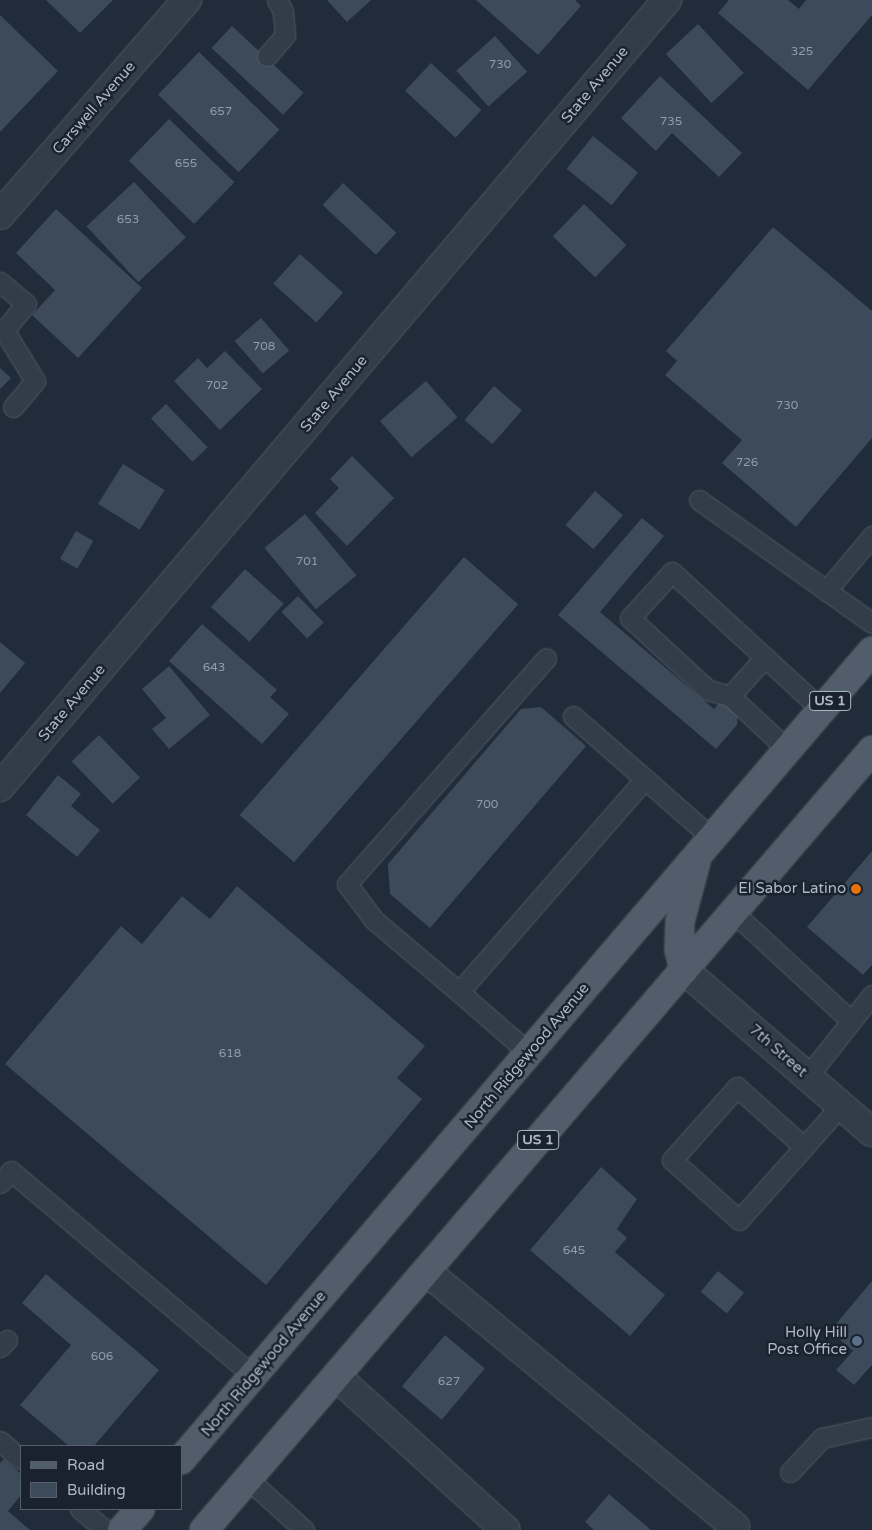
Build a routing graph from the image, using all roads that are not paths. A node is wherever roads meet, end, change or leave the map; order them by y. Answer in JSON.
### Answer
{"nodes":[{"id":1,"x":187,"y":0,"type":"edge"},
{"id":2,"x":277,"y":0,"type":"edge"},
{"id":3,"x":667,"y":0,"type":"edge"},
{"id":4,"x":267,"y":56,"type":"dead end"},
{"id":5,"x":0,"y":215,"type":"edge"},
{"id":6,"x":0,"y":282,"type":"edge"},
{"id":7,"x":13,"y":407,"type":"dead end"},
{"id":8,"x":699,"y":500,"type":"dead end"},
{"id":9,"x":872,"y":536,"type":"edge"},
{"id":10,"x":826,"y":592,"type":"junction"},
{"id":11,"x":872,"y":623,"type":"edge"},
{"id":12,"x":872,"y":651,"type":"edge"},
{"id":13,"x":765,"y":657,"type":"junction"},
{"id":14,"x":546,"y":658,"type":"dead end"},
{"id":15,"x":730,"y":696,"type":"junction"},
{"id":16,"x":822,"y":710,"type":"junction"},
{"id":17,"x":573,"y":716,"type":"dead end"},
{"id":18,"x":787,"y":749,"type":"junction"},
{"id":19,"x":868,"y":761,"type":"edge"},
{"id":20,"x":645,"y":779,"type":"junction"},
{"id":21,"x":0,"y":787,"type":"edge"},
{"id":22,"x":705,"y":847,"type":"junction"},
{"id":23,"x":732,"y":912,"type":"junction"},
{"id":24,"x":684,"y":970,"type":"junction"},
{"id":25,"x":459,"y":992,"type":"junction"},
{"id":26,"x":872,"y":995,"type":"edge"},
{"id":27,"x":851,"y":1021,"type":"junction"},
{"id":28,"x":529,"y":1053,"type":"junction"},
{"id":29,"x":807,"y":1076,"type":"junction"},
{"id":30,"x":841,"y":1105,"type":"junction"},
{"id":31,"x":872,"y":1132,"type":"edge"},
{"id":32,"x":804,"y":1147,"type":"junction"},
{"id":33,"x":0,"y":1183,"type":"edge"},
{"id":34,"x":426,"y":1271,"type":"junction"},
{"id":35,"x":254,"y":1376,"type":"junction"},
{"id":36,"x":336,"y":1376,"type":"junction"},
{"id":37,"x":872,"y":1427,"type":"edge"},
{"id":38,"x":0,"y":1441,"type":"edge"},
{"id":39,"x":20,"y":1458,"type":"edge"},
{"id":40,"x":182,"y":1459,"type":"edge"},
{"id":41,"x":790,"y":1472,"type":"dead end"},
{"id":42,"x":248,"y":1479,"type":"junction"},
{"id":43,"x":81,"y":1510,"type":"edge"},
{"id":44,"x":139,"y":1510,"type":"edge"},
{"id":45,"x":105,"y":1530,"type":"edge"},
{"id":46,"x":122,"y":1530,"type":"edge"},
{"id":47,"x":204,"y":1530,"type":"edge"},
{"id":48,"x":304,"y":1530,"type":"edge"},
{"id":49,"x":506,"y":1530,"type":"edge"},
{"id":50,"x":732,"y":1530,"type":"edge"}],
"edges":[{"from":1,"to":5,"type":"street","name":"Carswell Avenue"},
{"from":2,"to":4,"type":"lane"},
{"from":3,"to":21,"type":"street","name":"State Avenue"},
{"from":6,"to":7,"type":"lane"},
{"from":8,"to":10,"type":"lane"},
{"from":9,"to":10,"type":"lane"},
{"from":10,"to":11,"type":"lane"},
{"from":12,"to":16,"type":"main road","name":"North Ridgewood Avenue","number":"US 1"},
{"from":13,"to":15,"type":"lane"},
{"from":13,"to":15,"type":"lane"},
{"from":13,"to":16,"type":"lane"},
{"from":14,"to":25,"type":"lane"},
{"from":15,"to":18,"type":"lane"},
{"from":16,"to":18,"type":"main road","name":"North Ridgewood Avenue","number":"US 1"},
{"from":17,"to":20,"type":"lane"},
{"from":18,"to":22,"type":"main road","name":"North Ridgewood Avenue","number":"US 1"},
{"from":19,"to":23,"type":"main road","number":"US 1"},
{"from":20,"to":22,"type":"lane"},
{"from":20,"to":25,"type":"lane"},
{"from":22,"to":24,"type":"main road"},
{"from":22,"to":28,"type":"main road","name":"North Ridgewood Avenue","number":"US 1"},
{"from":23,"to":24,"type":"main road","number":"US 1"},
{"from":23,"to":27,"type":"lane"},
{"from":24,"to":29,"type":"street","name":"7th Street"},
{"from":24,"to":34,"type":"main road","number":"US 1"},
{"from":25,"to":28,"type":"lane"},
{"from":26,"to":27,"type":"lane"},
{"from":27,"to":29,"type":"lane"},
{"from":28,"to":35,"type":"main road","name":"North Ridgewood Avenue","number":"US 1"},
{"from":29,"to":30,"type":"street","name":"7th Street"},
{"from":30,"to":31,"type":"street","name":"7th Street"},
{"from":30,"to":32,"type":"lane"},
{"from":32,"to":32,"type":"lane"},
{"from":33,"to":35,"type":"lane"},
{"from":34,"to":36,"type":"main road","number":"US 1"},
{"from":34,"to":50,"type":"street"},
{"from":35,"to":40,"type":"main road","name":"North Ridgewood Avenue","number":"US 1"},
{"from":36,"to":42,"type":"main road","number":"US 1"},
{"from":36,"to":49,"type":"street"},
{"from":37,"to":41,"type":"lane"},
{"from":38,"to":39,"type":"lane"},
{"from":42,"to":47,"type":"main road","number":"US 1"},
{"from":42,"to":48,"type":"lane"},
{"from":43,"to":45,"type":"lane"},
{"from":44,"to":46,"type":"main road"}]}
